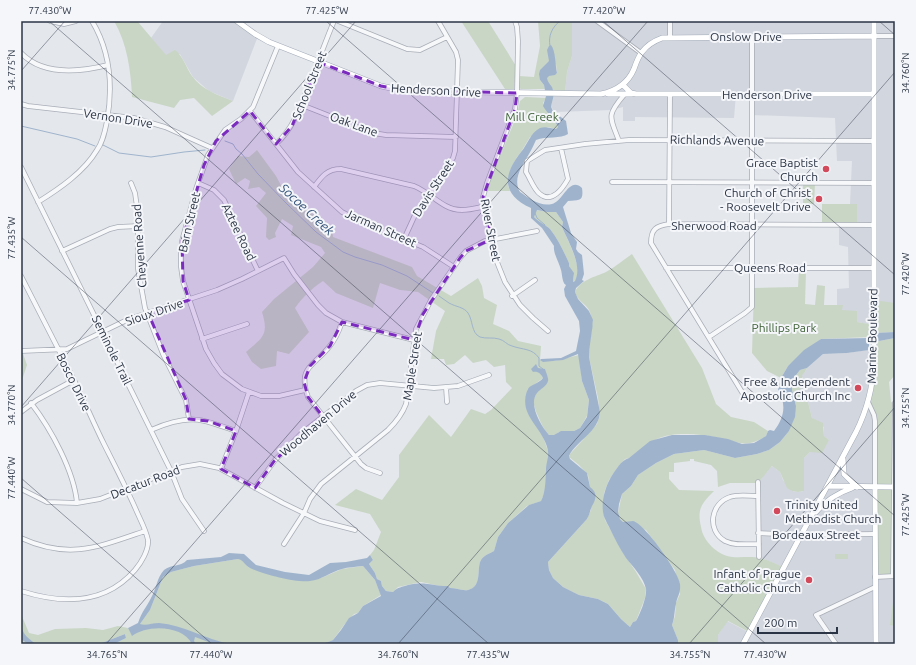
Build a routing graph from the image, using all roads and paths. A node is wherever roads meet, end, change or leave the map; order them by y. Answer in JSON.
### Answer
{"nodes":[{"id":1,"x":50,"y":21,"type":"edge"},
{"id":2,"x":76,"y":21,"type":"edge"},
{"id":3,"x":92,"y":21,"type":"edge"},
{"id":4,"x":237,"y":21,"type":"edge"},
{"id":5,"x":334,"y":21,"type":"edge"},
{"id":6,"x":338,"y":21,"type":"edge"},
{"id":7,"x":438,"y":21,"type":"edge"},
{"id":8,"x":515,"y":21,"type":"edge"},
{"id":9,"x":597,"y":21,"type":"edge"},
{"id":10,"x":670,"y":21,"type":"edge"},
{"id":11,"x":874,"y":21,"type":"edge"},
{"id":12,"x":752,"y":36,"type":"junction"},
{"id":13,"x":874,"y":36,"type":"junction"},
{"id":14,"x":895,"y":36,"type":"edge"},
{"id":15,"x":447,"y":37,"type":"junction"},
{"id":16,"x":670,"y":37,"type":"junction"},
{"id":17,"x":278,"y":46,"type":"junction"},
{"id":18,"x":21,"y":53,"type":"edge"},
{"id":19,"x":641,"y":53,"type":"junction"},
{"id":20,"x":318,"y":62,"type":"junction"},
{"id":21,"x":108,"y":65,"type":"junction"},
{"id":22,"x":623,"y":85,"type":"junction"},
{"id":23,"x":458,"y":91,"type":"junction"},
{"id":24,"x":517,"y":93,"type":"junction"},
{"id":25,"x":601,"y":94,"type":"junction"},
{"id":26,"x":636,"y":94,"type":"junction"},
{"id":27,"x":753,"y":94,"type":"junction"},
{"id":28,"x":874,"y":94,"type":"junction"},
{"id":29,"x":624,"y":95,"type":"junction"},
{"id":30,"x":670,"y":95,"type":"junction"},
{"id":31,"x":21,"y":104,"type":"edge"},
{"id":32,"x":302,"y":105,"type":"junction"},
{"id":33,"x":250,"y":110,"type":"junction"},
{"id":34,"x":108,"y":115,"type":"junction"},
{"id":35,"x":456,"y":137,"type":"junction"},
{"id":36,"x":670,"y":140,"type":"junction"},
{"id":37,"x":619,"y":141,"type":"junction"},
{"id":38,"x":752,"y":141,"type":"junction"},
{"id":39,"x":874,"y":141,"type":"junction"},
{"id":40,"x":276,"y":144,"type":"junction"},
{"id":41,"x":212,"y":148,"type":"junction"},
{"id":42,"x":561,"y":148,"type":"junction"},
{"id":43,"x":21,"y":167,"type":"edge"},
{"id":44,"x":612,"y":182,"type":"dead end"},
{"id":45,"x":670,"y":182,"type":"junction"},
{"id":46,"x":131,"y":183,"type":"dead end"},
{"id":47,"x":198,"y":183,"type":"junction"},
{"id":48,"x":752,"y":183,"type":"junction"},
{"id":49,"x":873,"y":183,"type":"junction"},
{"id":50,"x":314,"y":187,"type":"junction"},
{"id":51,"x":429,"y":195,"type":"junction"},
{"id":52,"x":38,"y":202,"type":"junction"},
{"id":53,"x":486,"y":206,"type":"junction"},
{"id":54,"x":669,"y":224,"type":"junction"},
{"id":55,"x":752,"y":225,"type":"junction"},
{"id":56,"x":874,"y":225,"type":"junction"},
{"id":57,"x":139,"y":226,"type":"junction"},
{"id":58,"x":536,"y":231,"type":"dead end"},
{"id":59,"x":404,"y":239,"type":"junction"},
{"id":60,"x":492,"y":239,"type":"junction"},
{"id":61,"x":62,"y":252,"type":"junction"},
{"id":62,"x":454,"y":267,"type":"junction"},
{"id":63,"x":752,"y":267,"type":"junction"},
{"id":64,"x":666,"y":268,"type":"junction"},
{"id":65,"x":873,"y":268,"type":"junction"},
{"id":66,"x":258,"y":271,"type":"junction"},
{"id":67,"x":21,"y":276,"type":"edge"},
{"id":68,"x":535,"y":280,"type":"dead end"},
{"id":69,"x":512,"y":296,"type":"junction"},
{"id":70,"x":189,"y":300,"type":"junction"},
{"id":71,"x":148,"y":313,"type":"junction"},
{"id":72,"x":342,"y":322,"type":"junction"},
{"id":73,"x":247,"y":324,"type":"dead end"},
{"id":74,"x":548,"y":331,"type":"dead end"},
{"id":75,"x":103,"y":332,"type":"junction"},
{"id":76,"x":709,"y":336,"type":"junction"},
{"id":77,"x":202,"y":339,"type":"junction"},
{"id":78,"x":414,"y":340,"type":"junction"},
{"id":79,"x":59,"y":350,"type":"junction"},
{"id":80,"x":21,"y":351,"type":"edge"},
{"id":81,"x":489,"y":375,"type":"dead end"},
{"id":82,"x":74,"y":380,"type":"junction"},
{"id":83,"x":408,"y":385,"type":"junction"},
{"id":84,"x":446,"y":387,"type":"junction"},
{"id":85,"x":305,"y":390,"type":"junction"},
{"id":86,"x":249,"y":392,"type":"junction"},
{"id":87,"x":745,"y":397,"type":"dead end"},
{"id":88,"x":447,"y":402,"type":"dead end"},
{"id":89,"x":868,"y":402,"type":"junction"},
{"id":90,"x":895,"y":403,"type":"edge"},
{"id":91,"x":31,"y":404,"type":"junction"},
{"id":92,"x":21,"y":412,"type":"edge"},
{"id":93,"x":323,"y":417,"type":"junction"},
{"id":94,"x":189,"y":419,"type":"junction"},
{"id":95,"x":151,"y":430,"type":"junction"},
{"id":96,"x":236,"y":431,"type":"junction"},
{"id":97,"x":895,"y":443,"type":"edge"},
{"id":98,"x":354,"y":457,"type":"junction"},
{"id":99,"x":843,"y":458,"type":"junction"},
{"id":100,"x":221,"y":469,"type":"junction"},
{"id":101,"x":171,"y":471,"type":"junction"},
{"id":102,"x":380,"y":473,"type":"dead end"},
{"id":103,"x":758,"y":482,"type":"dead end"},
{"id":104,"x":828,"y":486,"type":"junction"},
{"id":105,"x":857,"y":487,"type":"junction"},
{"id":106,"x":875,"y":487,"type":"junction"},
{"id":107,"x":894,"y":487,"type":"edge"},
{"id":108,"x":127,"y":488,"type":"junction"},
{"id":109,"x":255,"y":488,"type":"junction"},
{"id":110,"x":21,"y":489,"type":"edge"},
{"id":111,"x":758,"y":496,"type":"junction"},
{"id":112,"x":77,"y":504,"type":"junction"},
{"id":113,"x":304,"y":513,"type":"junction"},
{"id":114,"x":809,"y":520,"type":"junction"},
{"id":115,"x":355,"y":530,"type":"dead end"},
{"id":116,"x":145,"y":531,"type":"junction"},
{"id":117,"x":894,"y":531,"type":"edge"},
{"id":118,"x":204,"y":532,"type":"dead end"},
{"id":119,"x":758,"y":533,"type":"junction"},
{"id":120,"x":874,"y":534,"type":"junction"},
{"id":121,"x":801,"y":535,"type":"junction"},
{"id":122,"x":21,"y":538,"type":"edge"},
{"id":123,"x":284,"y":544,"type":"dead end"},
{"id":124,"x":759,"y":544,"type":"junction"},
{"id":125,"x":759,"y":557,"type":"dead end"},
{"id":126,"x":894,"y":576,"type":"edge"},
{"id":127,"x":875,"y":577,"type":"junction"},
{"id":128,"x":875,"y":587,"type":"junction"},
{"id":129,"x":21,"y":591,"type":"edge"},
{"id":130,"x":744,"y":643,"type":"edge"},
{"id":131,"x":875,"y":643,"type":"edge"},
{"id":132,"x":836,"y":644,"type":"edge"}],
"edges":[{"from":1,"to":2,"type":"street"},
{"from":3,"to":21,"type":"street"},
{"from":4,"to":17,"type":"main road","name":"Henderson Drive"},
{"from":5,"to":20,"type":"street","name":"School Street"},
{"from":6,"to":15,"type":"street"},
{"from":7,"to":15,"type":"street","name":"Davis Street"},
{"from":8,"to":24,"type":"street","name":"River Street"},
{"from":9,"to":19,"type":"street"},
{"from":10,"to":16,"type":"street"},
{"from":11,"to":13,"type":"main road","name":"Marine Boulevard"},
{"from":12,"to":13,"type":"main road","name":"Onslow Drive"},
{"from":12,"to":16,"type":"main road","name":"Onslow Drive"},
{"from":12,"to":27,"type":"street"},
{"from":13,"to":14,"type":"street","name":"Onslow Drive"},
{"from":13,"to":28,"type":"main road","name":"Marine Boulevard"},
{"from":15,"to":23,"type":"street","name":"Davis Street"},
{"from":16,"to":19,"type":"main road","name":"Onslow Drive"},
{"from":17,"to":20,"type":"main road","name":"Henderson Drive"},
{"from":17,"to":33,"type":"street","name":"Barn Street"},
{"from":18,"to":21,"type":"street"},
{"from":19,"to":22,"type":"main road","name":"Onslow Drive"},
{"from":20,"to":23,"type":"main road","name":"Henderson Drive"},
{"from":20,"to":32,"type":"street","name":"School Street"},
{"from":21,"to":34,"type":"street"},
{"from":22,"to":25,"type":"main road","name":"Henderson Drive"},
{"from":22,"to":26,"type":"main road"},
{"from":23,"to":24,"type":"main road","name":"Henderson Drive"},
{"from":23,"to":35,"type":"street","name":"Davis Street"},
{"from":24,"to":25,"type":"main road","name":"Henderson Drive"},
{"from":24,"to":53,"type":"street","name":"River Street"},
{"from":25,"to":29,"type":"main road","name":"Henderson Drive"},
{"from":26,"to":29,"type":"main road","name":"Henderson Drive"},
{"from":26,"to":30,"type":"main road","name":"Henderson Drive"},
{"from":27,"to":28,"type":"main road","name":"Henderson Drive"},
{"from":27,"to":30,"type":"main road","name":"Henderson Drive"},
{"from":27,"to":38,"type":"street"},
{"from":28,"to":39,"type":"main road","name":"Marine Boulevard"},
{"from":29,"to":37,"type":"street"},
{"from":30,"to":36,"type":"street"},
{"from":31,"to":34,"type":"street","name":"Vernon Drive"},
{"from":32,"to":35,"type":"street","name":"Oak Lane"},
{"from":32,"to":40,"type":"street","name":"School Street"},
{"from":33,"to":40,"type":"street","name":"Jarman Street"},
{"from":33,"to":41,"type":"street","name":"Barn Street"},
{"from":34,"to":41,"type":"street","name":"Vernon Drive"},
{"from":34,"to":52,"type":"street"},
{"from":35,"to":51,"type":"street","name":"Davis Street"},
{"from":36,"to":37,"type":"street","name":"Richlands Avenue"},
{"from":36,"to":38,"type":"street","name":"Richlands Avenue"},
{"from":36,"to":45,"type":"street"},
{"from":37,"to":42,"type":"street","name":"Richlands Avenue"},
{"from":38,"to":39,"type":"street","name":"Richlands Avenue"},
{"from":38,"to":48,"type":"street"},
{"from":39,"to":49,"type":"main road","name":"Marine Boulevard"},
{"from":40,"to":50,"type":"street","name":"Jarman Street"},
{"from":41,"to":47,"type":"street","name":"Barn Street"},
{"from":42,"to":42,"type":"street","name":"Richlands Avenue"},
{"from":43,"to":52,"type":"street","name":"Seminole Trail"},
{"from":44,"to":45,"type":"street"},
{"from":45,"to":48,"type":"street"},
{"from":45,"to":54,"type":"street"},
{"from":46,"to":57,"type":"street","name":"Cheyenne Road"},
{"from":47,"to":66,"type":"street","name":"Aztee Road"},
{"from":47,"to":70,"type":"street","name":"Barn Street"},
{"from":48,"to":49,"type":"street"},
{"from":48,"to":55,"type":"street"},
{"from":49,"to":56,"type":"main road","name":"Marine Boulevard"},
{"from":50,"to":51,"type":"street"},
{"from":50,"to":59,"type":"street","name":"Jarman Street"},
{"from":51,"to":53,"type":"street"},
{"from":51,"to":59,"type":"street","name":"Davis Street"},
{"from":52,"to":61,"type":"street","name":"Seminole Trail"},
{"from":53,"to":60,"type":"street","name":"River Street"},
{"from":54,"to":55,"type":"street","name":"Sherwood Road"},
{"from":54,"to":64,"type":"street","name":"Sherwood Road"},
{"from":55,"to":56,"type":"street","name":"Sherwood Road"},
{"from":55,"to":63,"type":"street"},
{"from":56,"to":65,"type":"main road","name":"Marine Boulevard"},
{"from":57,"to":61,"type":"street"},
{"from":57,"to":71,"type":"street","name":"Cheyenne Road"},
{"from":58,"to":60,"type":"street","name":"Maple Street"},
{"from":59,"to":62,"type":"street","name":"Jarman Street"},
{"from":60,"to":62,"type":"street","name":"Maple Street"},
{"from":60,"to":69,"type":"street","name":"River Street"},
{"from":61,"to":75,"type":"street","name":"Seminole Trail"},
{"from":62,"to":78,"type":"street","name":"Maple Street"},
{"from":63,"to":64,"type":"street","name":"Queens Road"},
{"from":63,"to":65,"type":"street","name":"Queens Road"},
{"from":63,"to":76,"type":"street"},
{"from":64,"to":76,"type":"street","name":"Sherwood Road"},
{"from":65,"to":89,"type":"main road","name":"Marine Boulevard"},
{"from":66,"to":70,"type":"street","name":"Sioux Drive"},
{"from":66,"to":72,"type":"street","name":"Sioux Drive"},
{"from":67,"to":79,"type":"street","name":"Bosco Drive"},
{"from":68,"to":69,"type":"street"},
{"from":69,"to":74,"type":"street","name":"River Street"},
{"from":70,"to":71,"type":"street","name":"Sioux Drive"},
{"from":70,"to":77,"type":"street","name":"Barn Street"},
{"from":71,"to":75,"type":"street","name":"Sioux Drive"},
{"from":71,"to":94,"type":"street","name":"Cheyenne Road"},
{"from":72,"to":78,"type":"street"},
{"from":72,"to":85,"type":"street"},
{"from":73,"to":77,"type":"street"},
{"from":75,"to":79,"type":"street","name":"Sioux Drive"},
{"from":75,"to":95,"type":"street","name":"Seminole Trail"},
{"from":76,"to":87,"type":"street","name":"Sherwood Road"},
{"from":77,"to":86,"type":"street","name":"Barn Street"},
{"from":78,"to":83,"type":"street","name":"Maple Street"},
{"from":79,"to":80,"type":"street","name":"Sioux Drive"},
{"from":79,"to":82,"type":"street","name":"Bosco Drive"},
{"from":81,"to":84,"type":"street","name":"Woodhaven Drive"},
{"from":82,"to":91,"type":"street"},
{"from":82,"to":108,"type":"street","name":"Bosco Drive"},
{"from":83,"to":84,"type":"street","name":"Woodhaven Drive"},
{"from":83,"to":93,"type":"street","name":"Woodhaven Drive"},
{"from":83,"to":98,"type":"street","name":"Maple Street"},
{"from":84,"to":88,"type":"street"},
{"from":85,"to":86,"type":"street","name":"Barn Street"},
{"from":85,"to":93,"type":"street"},
{"from":86,"to":96,"type":"street"},
{"from":89,"to":99,"type":"main road","name":"Marine Boulevard"},
{"from":89,"to":106,"type":"street"},
{"from":90,"to":97,"type":"street"},
{"from":91,"to":92,"type":"street"},
{"from":91,"to":112,"type":"street"},
{"from":93,"to":98,"type":"street"},
{"from":93,"to":109,"type":"street","name":"Woodhaven Drive"},
{"from":94,"to":95,"type":"street"},
{"from":94,"to":96,"type":"street"},
{"from":95,"to":101,"type":"street","name":"Seminole Trail"},
{"from":96,"to":100,"type":"street"},
{"from":97,"to":107,"type":"street"},
{"from":98,"to":102,"type":"street"},
{"from":98,"to":113,"type":"street","name":"Maple Street"},
{"from":99,"to":104,"type":"main road","name":"Marine Boulevard"},
{"from":99,"to":105,"type":"main road"},
{"from":100,"to":101,"type":"street","name":"Decatur Road"},
{"from":100,"to":109,"type":"street","name":"Decatur Road"},
{"from":101,"to":108,"type":"street","name":"Decatur Road"},
{"from":101,"to":118,"type":"street","name":"Seminole Trail"},
{"from":103,"to":111,"type":"street"},
{"from":104,"to":105,"type":"main road"},
{"from":104,"to":114,"type":"main road","name":"Marine Boulevard"},
{"from":105,"to":106,"type":"main road"},
{"from":105,"to":114,"type":"main road"},
{"from":106,"to":107,"type":"main road"},
{"from":106,"to":120,"type":"main road"},
{"from":107,"to":117,"type":"street"},
{"from":108,"to":112,"type":"street","name":"Decatur Road"},
{"from":108,"to":116,"type":"street","name":"Bosco Drive"},
{"from":109,"to":113,"type":"street","name":"Decatur Road"},
{"from":110,"to":112,"type":"street","name":"Decatur Road"},
{"from":111,"to":119,"type":"street"},
{"from":111,"to":124,"type":"street"},
{"from":113,"to":115,"type":"street","name":"Decatur Road"},
{"from":113,"to":123,"type":"street","name":"Maple Street"},
{"from":114,"to":121,"type":"main road","name":"Marine Boulevard"},
{"from":116,"to":122,"type":"street"},
{"from":116,"to":129,"type":"street"},
{"from":117,"to":126,"type":"street"},
{"from":119,"to":121,"type":"street","name":"Bordeaux Street"},
{"from":119,"to":124,"type":"street"},
{"from":120,"to":121,"type":"street","name":"Bordeaux Street"},
{"from":120,"to":127,"type":"main road"},
{"from":121,"to":130,"type":"main road","name":"Marine Boulevard"},
{"from":124,"to":125,"type":"street"},
{"from":126,"to":127,"type":"street"},
{"from":127,"to":128,"type":"main road"},
{"from":128,"to":131,"type":"main road"},
{"from":128,"to":132,"type":"street"}]}
